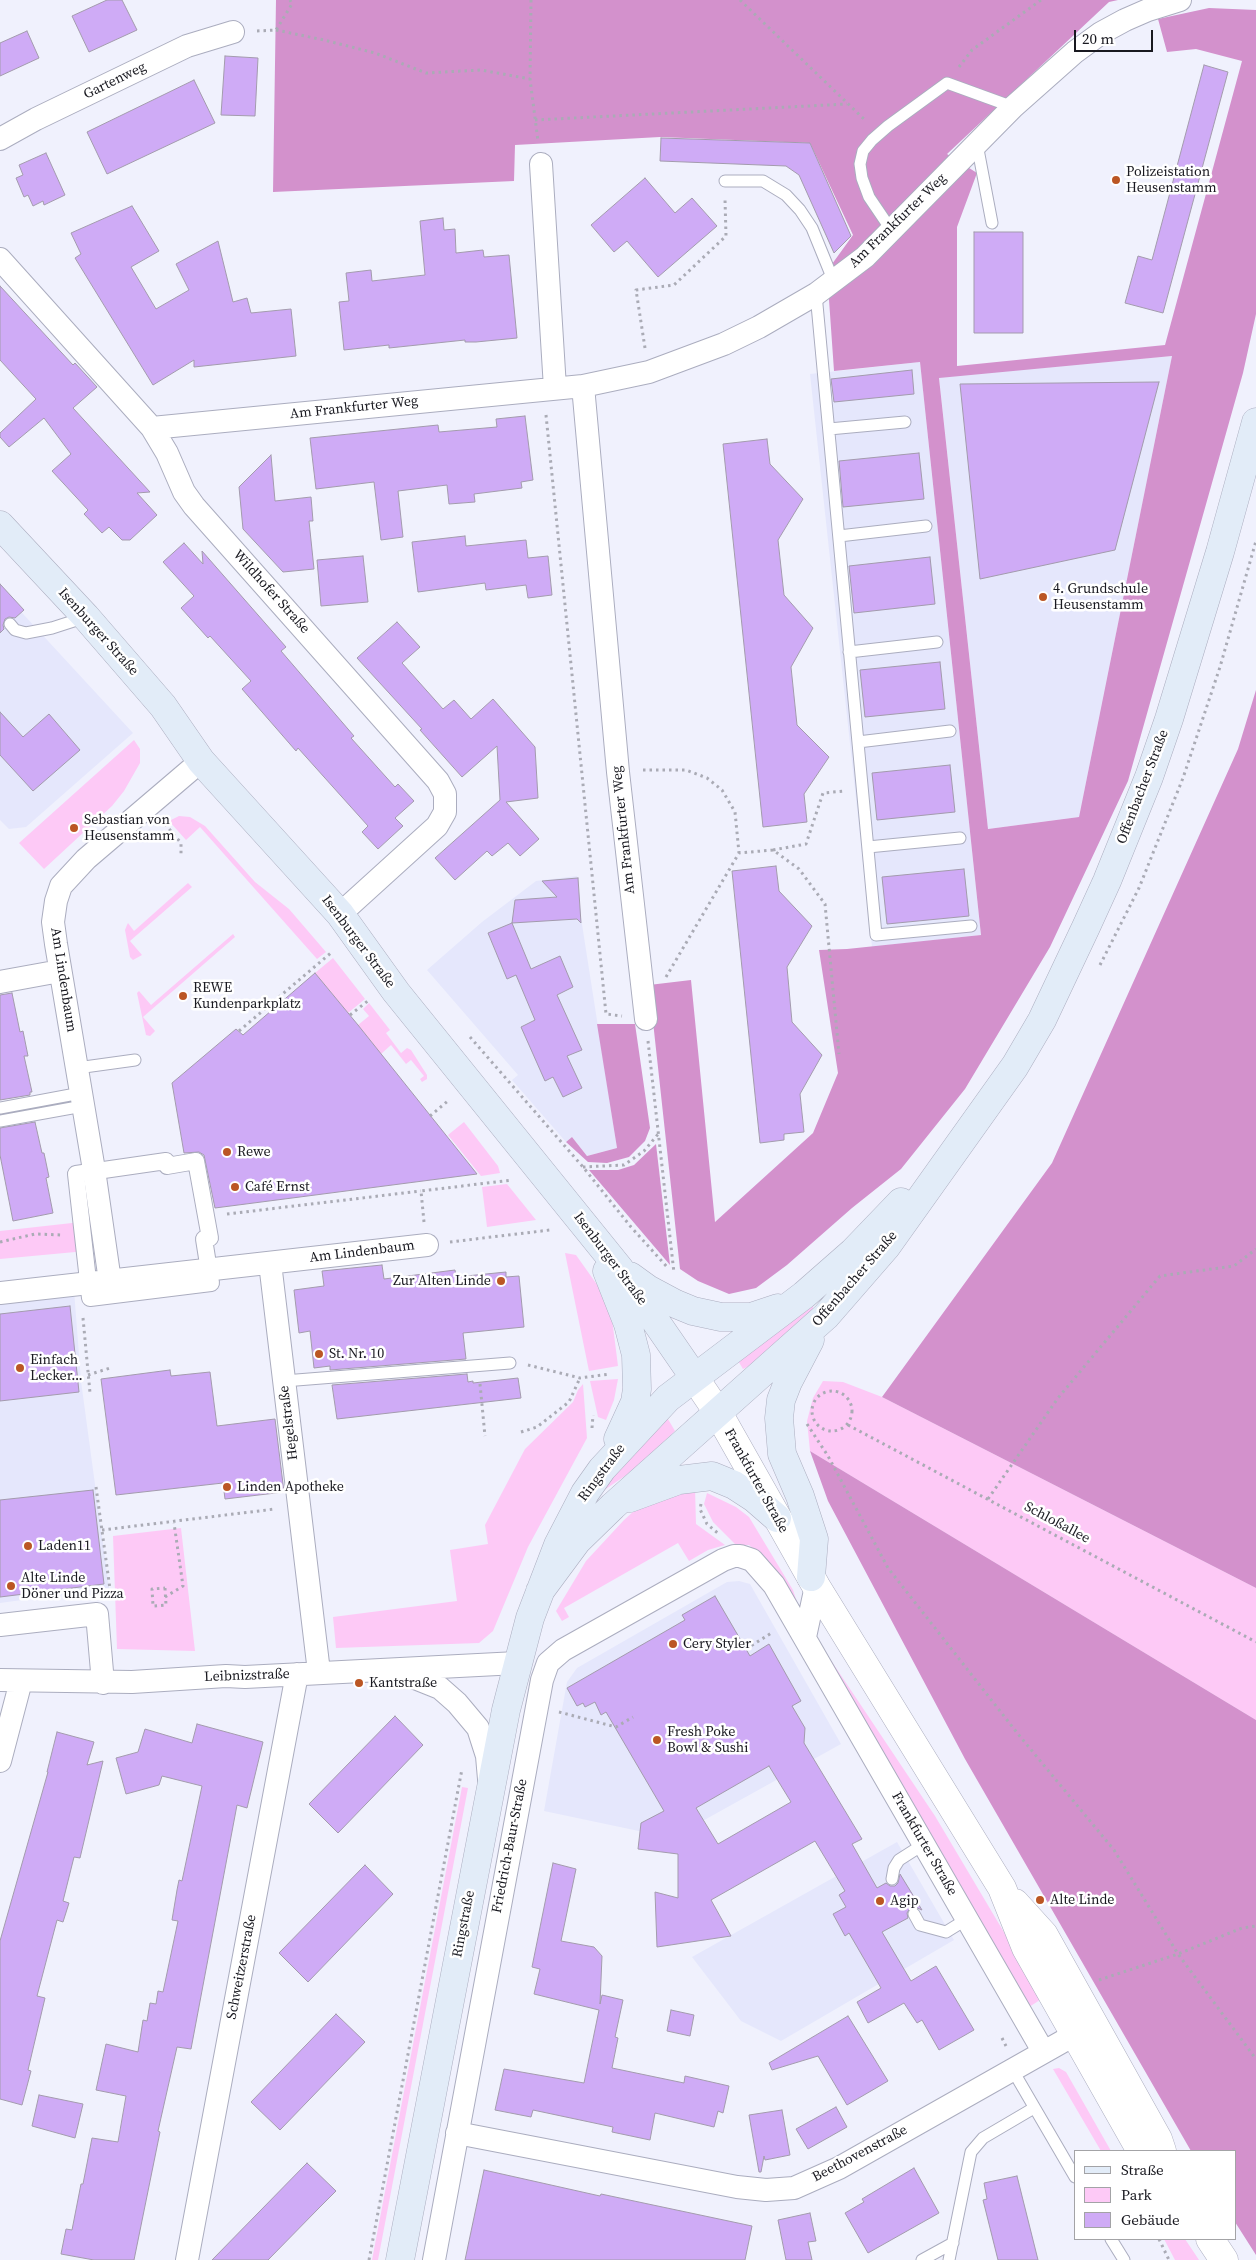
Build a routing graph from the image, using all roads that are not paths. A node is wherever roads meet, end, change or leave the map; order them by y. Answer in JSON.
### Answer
{"nodes":[{"id":1,"x":1180,"y":0,"type":"edge"},
{"id":2,"x":233,"y":32,"type":"road end"},
{"id":3,"x":1013,"y":107,"type":"junction"},
{"id":4,"x":0,"y":139,"type":"edge"},
{"id":5,"x":977,"y":144,"type":"junction"},
{"id":6,"x":541,"y":164,"type":"road end"},
{"id":7,"x":725,"y":181,"type":"road end"},
{"id":8,"x":992,"y":223,"type":"dead end"},
{"id":9,"x":892,"y":230,"type":"junction"},
{"id":10,"x":0,"y":259,"type":"edge"},
{"id":11,"x":825,"y":288,"type":"junction"},
{"id":12,"x":583,"y":386,"type":"junction"},
{"id":13,"x":549,"y":389,"type":"junction"},
{"id":14,"x":905,"y":422,"type":"dead end"},
{"id":15,"x":1256,"y":422,"type":"edge"},
{"id":16,"x":152,"y":428,"type":"junction"},
{"id":17,"x":829,"y":429,"type":"junction"},
{"id":18,"x":0,"y":525,"type":"edge"},
{"id":19,"x":926,"y":526,"type":"dead end"},
{"id":20,"x":839,"y":536,"type":"junction"},
{"id":21,"x":86,"y":617,"type":"junction"},
{"id":22,"x":10,"y":624,"type":"dead end"},
{"id":23,"x":937,"y":642,"type":"dead end"},
{"id":24,"x":849,"y":652,"type":"junction"},
{"id":25,"x":950,"y":731,"type":"dead end"},
{"id":26,"x":858,"y":742,"type":"junction"},
{"id":27,"x":201,"y":761,"type":"junction"},
{"id":28,"x":960,"y":838,"type":"dead end"},
{"id":29,"x":868,"y":847,"type":"junction"},
{"id":30,"x":340,"y":914,"type":"junction"},
{"id":31,"x":971,"y":926,"type":"dead end"},
{"id":32,"x":60,"y":971,"type":"junction"},
{"id":33,"x":0,"y":982,"type":"edge"},
{"id":34,"x":646,"y":1018,"type":"road end"},
{"id":35,"x":135,"y":1060,"type":"dead end"},
{"id":36,"x":77,"y":1068,"type":"junction"},
{"id":37,"x":82,"y":1100,"type":"junction"},
{"id":38,"x":0,"y":1108,"type":"edge"},
{"id":39,"x":0,"y":1122,"type":"edge"},
{"id":40,"x":972,"y":1127,"type":"junction"},
{"id":41,"x":94,"y":1171,"type":"junction"},
{"id":42,"x":565,"y":1199,"type":"junction"},
{"id":43,"x":427,"y":1245,"type":"road end"},
{"id":44,"x":270,"y":1263,"type":"junction"},
{"id":45,"x":619,"y":1268,"type":"junction"},
{"id":46,"x":209,"y":1270,"type":"junction"},
{"id":47,"x":93,"y":1283,"type":"junction"},
{"id":48,"x":0,"y":1293,"type":"edge"},
{"id":49,"x":804,"y":1294,"type":"junction"},
{"id":50,"x":826,"y":1316,"type":"junction"},
{"id":51,"x":510,"y":1363,"type":"road end"},
{"id":52,"x":694,"y":1377,"type":"junction"},
{"id":53,"x":284,"y":1381,"type":"junction"},
{"id":54,"x":717,"y":1411,"type":"junction"},
{"id":55,"x":605,"y":1466,"type":"junction"},
{"id":56,"x":613,"y":1506,"type":"junction"},
{"id":57,"x":777,"y":1518,"type":"junction"},
{"id":58,"x":752,"y":1560,"type":"joint"},
{"id":59,"x":814,"y":1582,"type":"junction"},
{"id":60,"x":540,"y":1591,"type":"junction"},
{"id":61,"x":0,"y":1625,"type":"edge"},
{"id":62,"x":799,"y":1628,"type":"junction"},
{"id":63,"x":516,"y":1663,"type":"junction"},
{"id":64,"x":390,"y":1669,"type":"junction"},
{"id":65,"x":320,"y":1672,"type":"junction"},
{"id":66,"x":297,"y":1674,"type":"junction"},
{"id":67,"x":11,"y":1681,"type":"edge"},
{"id":68,"x":103,"y":1683,"type":"junction"},
{"id":69,"x":0,"y":1761,"type":"edge"},
{"id":70,"x":490,"y":1788,"type":"junction"},
{"id":71,"x":924,"y":1844,"type":"junction"},
{"id":72,"x":892,"y":1879,"type":"dead end"},
{"id":73,"x":914,"y":1914,"type":"dead end"},
{"id":74,"x":967,"y":1919,"type":"junction"},
{"id":75,"x":1084,"y":2029,"type":"junction"},
{"id":76,"x":1043,"y":2051,"type":"junction"},
{"id":77,"x":1012,"y":2069,"type":"junction"},
{"id":78,"x":1034,"y":2108,"type":"junction"},
{"id":79,"x":457,"y":2132,"type":"junction"},
{"id":80,"x":1141,"y":2150,"type":"edge"},
{"id":81,"x":1162,"y":2150,"type":"edge"},
{"id":82,"x":1074,"y":2175,"type":"edge"},
{"id":83,"x":1113,"y":2240,"type":"edge"},
{"id":84,"x":1211,"y":2240,"type":"edge"},
{"id":85,"x":953,"y":2243,"type":"junction"},
{"id":86,"x":187,"y":2260,"type":"edge"},
{"id":87,"x":400,"y":2260,"type":"edge"},
{"id":88,"x":434,"y":2260,"type":"edge"},
{"id":89,"x":922,"y":2260,"type":"edge"},
{"id":90,"x":949,"y":2260,"type":"edge"},
{"id":91,"x":1124,"y":2260,"type":"edge"},
{"id":92,"x":1224,"y":2260,"type":"edge"}],
"edges":[{"from":1,"to":3,"type":"street","name":"Am Frankfurter Weg"},
{"from":2,"to":4,"type":"street","name":"Gartenweg"},
{"from":3,"to":5,"type":"street","name":"Am Frankfurter Weg"},
{"from":3,"to":9,"type":"lane"},
{"from":5,"to":8,"type":"lane"},
{"from":5,"to":9,"type":"street","name":"Am Frankfurter Weg"},
{"from":6,"to":13,"type":"street"},
{"from":7,"to":11,"type":"lane"},
{"from":9,"to":11,"type":"street","name":"Am Frankfurter Weg"},
{"from":10,"to":16,"type":"street","name":"Wildhofer Straße"},
{"from":11,"to":12,"type":"street","name":"Am Frankfurter Weg"},
{"from":11,"to":17,"type":"lane"},
{"from":12,"to":13,"type":"street","name":"Am Frankfurter Weg"},
{"from":12,"to":34,"type":"street","name":"Am Frankfurter Weg"},
{"from":13,"to":16,"type":"street","name":"Am Frankfurter Weg"},
{"from":14,"to":17,"type":"lane"},
{"from":15,"to":40,"type":"main road","name":"Offenbacher Straße"},
{"from":16,"to":30,"type":"street","name":"Wildhofer Straße"},
{"from":17,"to":20,"type":"lane"},
{"from":18,"to":21,"type":"main road","name":"Isenburger Straße"},
{"from":19,"to":20,"type":"lane"},
{"from":20,"to":24,"type":"lane"},
{"from":21,"to":22,"type":"lane"},
{"from":21,"to":27,"type":"main road","name":"Isenburger Straße"},
{"from":23,"to":24,"type":"lane"},
{"from":24,"to":26,"type":"lane"},
{"from":25,"to":26,"type":"lane"},
{"from":26,"to":29,"type":"lane"},
{"from":27,"to":30,"type":"main road","name":"Isenburger Straße"},
{"from":27,"to":32,"type":"street","name":"Am Lindenbaum"},
{"from":28,"to":29,"type":"lane"},
{"from":29,"to":31,"type":"lane"},
{"from":30,"to":42,"type":"main road","name":"Isenburger Straße"},
{"from":32,"to":33,"type":"street"},
{"from":32,"to":36,"type":"street","name":"Am Lindenbaum"},
{"from":35,"to":36,"type":"lane"},
{"from":36,"to":37,"type":"street","name":"Am Lindenbaum"},
{"from":37,"to":38,"type":"lane"},
{"from":37,"to":39,"type":"lane"},
{"from":37,"to":41,"type":"street","name":"Am Lindenbaum"},
{"from":40,"to":49,"type":"main road","name":"Offenbacher Straße"},
{"from":40,"to":50,"type":"main road","name":"Offenbacher Straße"},
{"from":41,"to":46,"type":"street"},
{"from":41,"to":47,"type":"street","name":"Am Lindenbaum"},
{"from":41,"to":47,"type":"street"},
{"from":42,"to":45,"type":"main road","name":"Isenburger Straße"},
{"from":42,"to":55,"type":"main road"},
{"from":43,"to":44,"type":"street","name":"Am Lindenbaum"},
{"from":44,"to":46,"type":"street","name":"Am Lindenbaum"},
{"from":44,"to":53,"type":"street","name":"Hegelstraße"},
{"from":45,"to":49,"type":"main road"},
{"from":45,"to":52,"type":"main road","name":"Isenburger Straße"},
{"from":46,"to":47,"type":"street","name":"Am Lindenbaum"},
{"from":47,"to":48,"type":"street","name":"Am Lindenbaum"},
{"from":49,"to":52,"type":"main road","name":"Offenbacher Straße"},
{"from":50,"to":54,"type":"main road","name":"Offenbacher Straße"},
{"from":50,"to":59,"type":"main road"},
{"from":51,"to":53,"type":"lane"},
{"from":52,"to":54,"type":"street","name":"Frankfurter Straße"},
{"from":52,"to":55,"type":"main road","name":"Ringstraße"},
{"from":53,"to":65,"type":"street","name":"Hegelstraße"},
{"from":54,"to":56,"type":"main road","name":"Ringstraße"},
{"from":54,"to":57,"type":"street","name":"Frankfurter Straße"},
{"from":55,"to":60,"type":"main road","name":"Ringstraße"},
{"from":56,"to":57,"type":"main road"},
{"from":56,"to":60,"type":"main road","name":"Ringstraße"},
{"from":57,"to":59,"type":"street","name":"Frankfurter Straße"},
{"from":58,"to":62,"type":"street","name":"Frankfurter Straße"},
{"from":58,"to":79,"type":"street","name":"Friedrich-Baur-Straße"},
{"from":59,"to":62,"type":"street"},
{"from":59,"to":75,"type":"street","name":"Frankfurter Straße"},
{"from":60,"to":63,"type":"main road","name":"Ringstraße"},
{"from":61,"to":68,"type":"street"},
{"from":62,"to":71,"type":"street","name":"Frankfurter Straße"},
{"from":63,"to":64,"type":"street","name":"Leibnizstraße"},
{"from":63,"to":70,"type":"main road","name":"Ringstraße"},
{"from":64,"to":65,"type":"street","name":"Leibnizstraße"},
{"from":64,"to":70,"type":"street","name":"Leibnizstraße"},
{"from":65,"to":66,"type":"street","name":"Leibnizstraße"},
{"from":66,"to":68,"type":"street","name":"Leibnizstraße"},
{"from":66,"to":86,"type":"street","name":"Schweitzerstraße"},
{"from":67,"to":68,"type":"street","name":"Leibnizstraße"},
{"from":67,"to":69,"type":"street"},
{"from":70,"to":87,"type":"main road","name":"Ringstraße"},
{"from":71,"to":72,"type":"lane"},
{"from":71,"to":74,"type":"street","name":"Frankfurter Straße"},
{"from":73,"to":74,"type":"lane"},
{"from":74,"to":76,"type":"street","name":"Frankfurter Straße"},
{"from":75,"to":76,"type":"street","name":"Beethovenstraße"},
{"from":75,"to":80,"type":"street","name":"Frankfurter Straße"},
{"from":75,"to":81,"type":"street","name":"Frankfurter Straße"},
{"from":76,"to":77,"type":"street","name":"Beethovenstraße"},
{"from":77,"to":78,"type":"lane"},
{"from":77,"to":79,"type":"street","name":"Beethovenstraße"},
{"from":78,"to":82,"type":"lane"},
{"from":78,"to":85,"type":"lane"},
{"from":79,"to":88,"type":"street","name":"Friedrich-Baur-Straße"},
{"from":83,"to":91,"type":"lane"},
{"from":84,"to":92,"type":"street"},
{"from":85,"to":89,"type":"lane"},
{"from":85,"to":90,"type":"lane"}]}
